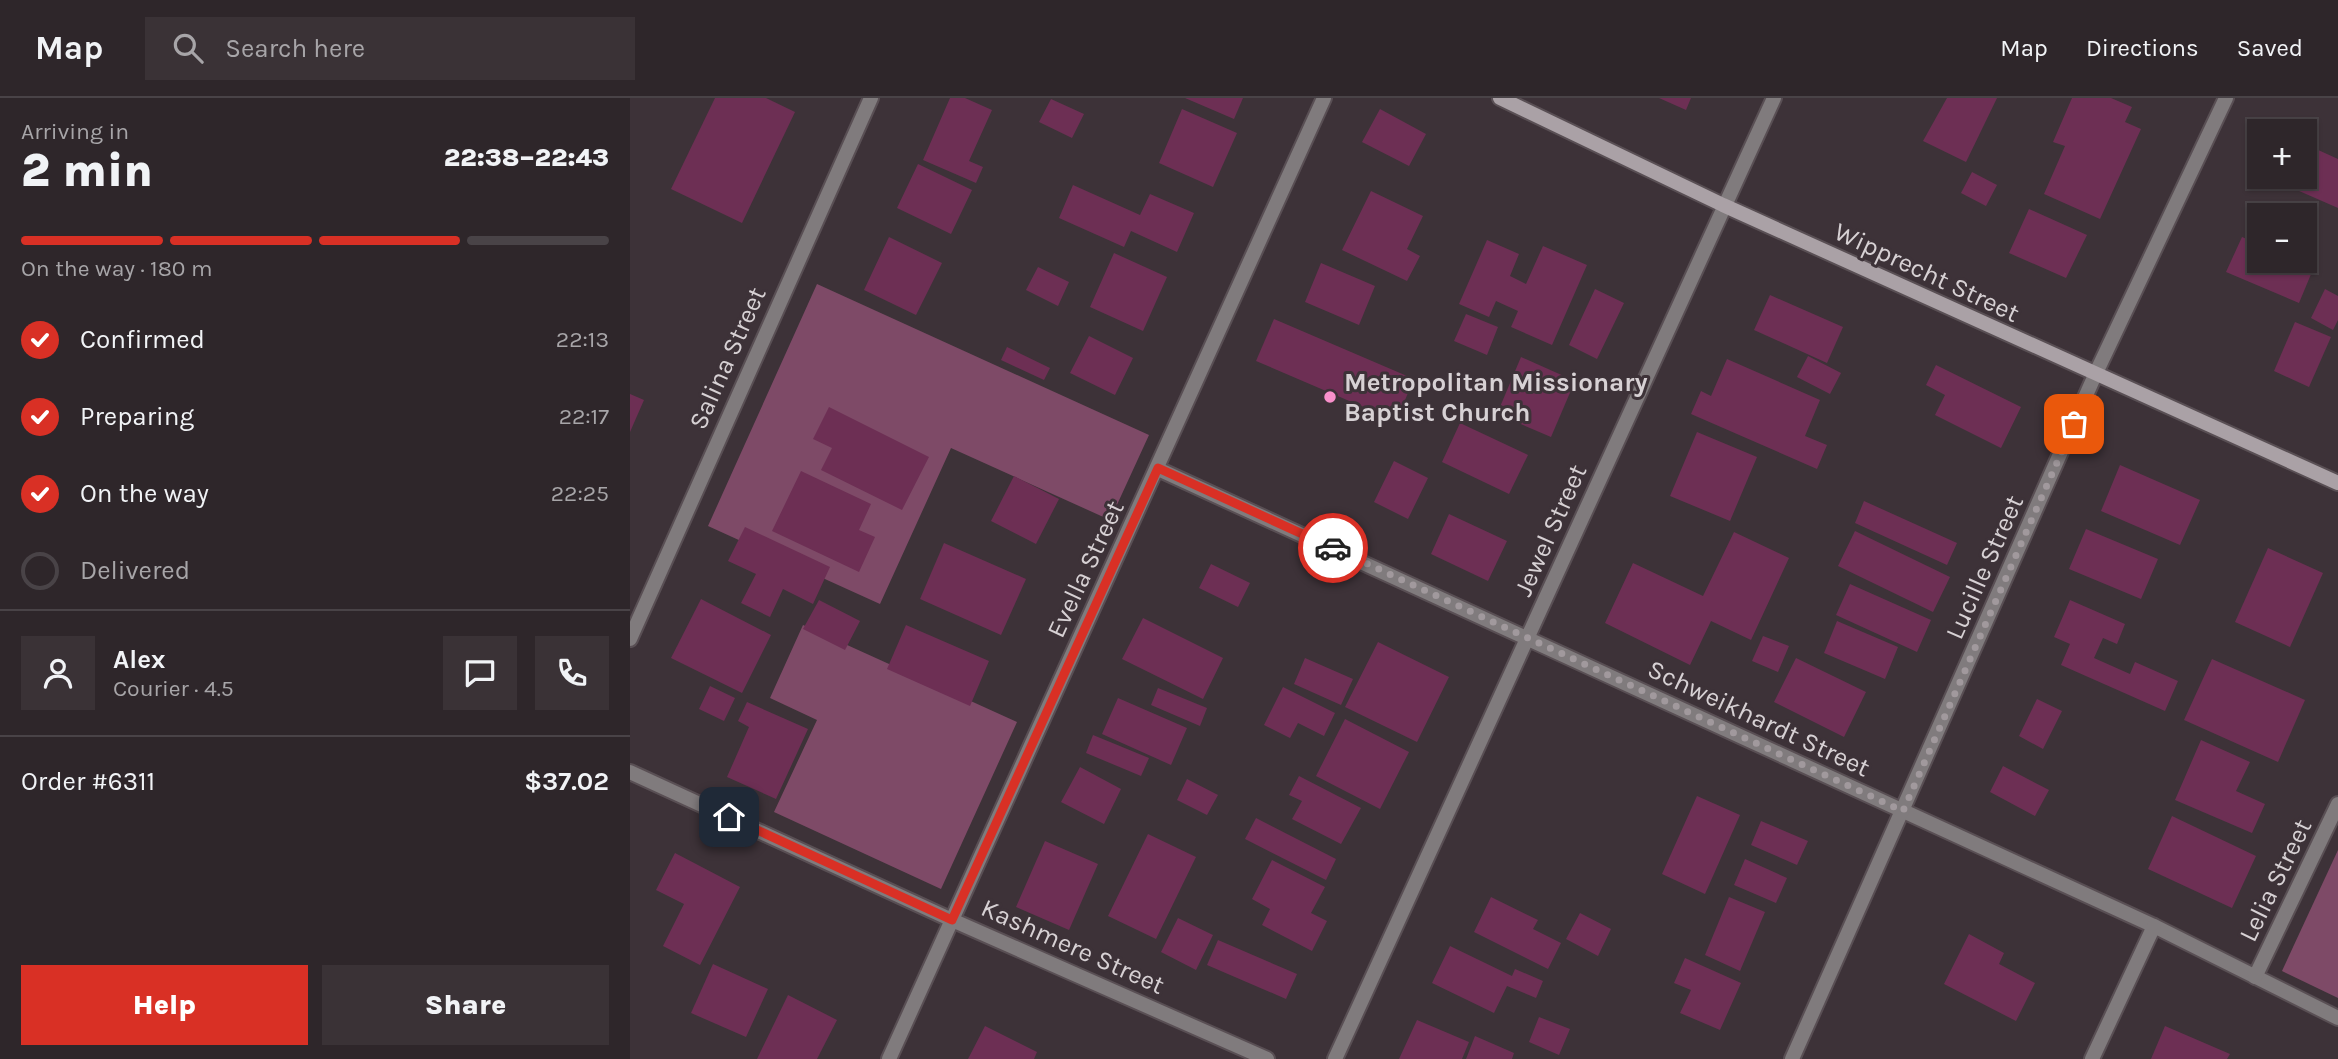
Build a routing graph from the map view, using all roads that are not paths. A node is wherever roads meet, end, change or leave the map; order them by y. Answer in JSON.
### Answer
{"nodes":[{"id":1,"x":871,"y":98,"type":"edge"},
{"id":2,"x":1324,"y":98,"type":"edge"},
{"id":3,"x":1500,"y":98,"type":"edge"},
{"id":4,"x":1774,"y":98,"type":"edge"},
{"id":5,"x":2226,"y":98,"type":"edge"},
{"id":6,"x":1723,"y":205,"type":"junction"},
{"id":7,"x":2095,"y":375,"type":"junction"},
{"id":8,"x":1158,"y":468,"type":"junction"},
{"id":9,"x":2338,"y":483,"type":"edge"},
{"id":10,"x":630,"y":639,"type":"edge"},
{"id":11,"x":1528,"y":639,"type":"junction"},
{"id":12,"x":630,"y":772,"type":"edge"},
{"id":13,"x":2338,"y":804,"type":"edge"},
{"id":14,"x":1903,"y":811,"type":"junction"},
{"id":15,"x":952,"y":920,"type":"junction"},
{"id":16,"x":2154,"y":926,"type":"junction"},
{"id":17,"x":2255,"y":977,"type":"junction"},
{"id":18,"x":2338,"y":1018,"type":"edge"},
{"id":19,"x":888,"y":1059,"type":"edge"},
{"id":20,"x":1267,"y":1059,"type":"edge"},
{"id":21,"x":1335,"y":1059,"type":"edge"},
{"id":22,"x":1792,"y":1059,"type":"edge"},
{"id":23,"x":2092,"y":1059,"type":"edge"}],
"edges":[{"from":1,"to":10,"type":"street","name":"Salina Street"},
{"from":2,"to":8,"type":"street","name":"Evella Street"},
{"from":3,"to":6,"type":"street","name":"Wipprecht Street"},
{"from":4,"to":6,"type":"street","name":"Jewel Street"},
{"from":5,"to":7,"type":"street","name":"Lucille Street"},
{"from":6,"to":7,"type":"street","name":"Wipprecht Street"},
{"from":6,"to":11,"type":"street","name":"Jewel Street"},
{"from":7,"to":9,"type":"street","name":"Wipprecht Street"},
{"from":7,"to":14,"type":"street","name":"Lucille Street"},
{"from":8,"to":11,"type":"street","name":"Schweikhardt Street"},
{"from":8,"to":15,"type":"street","name":"Evella Street"},
{"from":11,"to":14,"type":"street","name":"Schweikhardt Street"},
{"from":11,"to":21,"type":"street","name":"Jewel Street"},
{"from":12,"to":15,"type":"street","name":"Kashmere Street"},
{"from":13,"to":17,"type":"street","name":"Lelia Street"},
{"from":14,"to":16,"type":"street","name":"Schweikhardt Street"},
{"from":14,"to":22,"type":"street","name":"Lucille Street"},
{"from":15,"to":19,"type":"street","name":"Evella Street"},
{"from":15,"to":20,"type":"street","name":"Kashmere Street"},
{"from":16,"to":17,"type":"street","name":"Schweikhardt Street"},
{"from":16,"to":23,"type":"street"},
{"from":17,"to":18,"type":"street","name":"Schweikhardt Street"}]}
